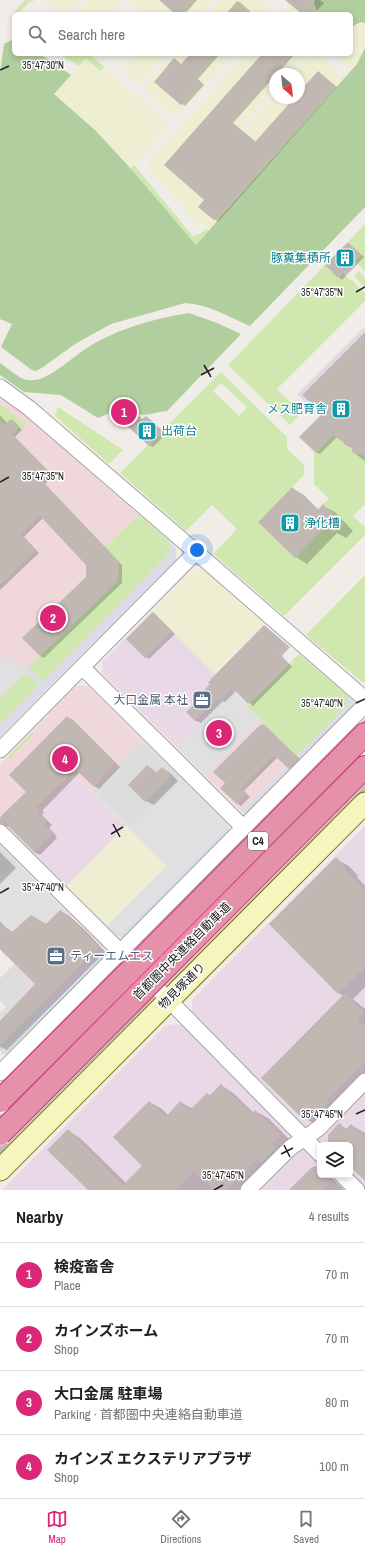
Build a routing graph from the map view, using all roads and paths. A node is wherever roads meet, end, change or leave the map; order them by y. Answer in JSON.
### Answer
{"nodes":[{"id":1,"x":0,"y":388,"type":"edge"},
{"id":2,"x":196,"y":552,"type":"junction"},
{"id":3,"x":83,"y":668,"type":"junction"},
{"id":4,"x":365,"y":699,"type":"edge"},
{"id":5,"x":365,"y":705,"type":"edge"},
{"id":6,"x":365,"y":734,"type":"edge"},
{"id":7,"x":0,"y":750,"type":"edge"},
{"id":8,"x":365,"y":767,"type":"edge"},
{"id":9,"x":365,"y":803,"type":"edge"},
{"id":10,"x":244,"y":828,"type":"junction"},
{"id":11,"x":0,"y":832,"type":"edge"},
{"id":12,"x":120,"y":952,"type":"junction"},
{"id":13,"x":168,"y":1000,"type":"junction"},
{"id":14,"x":1,"y":1069,"type":"edge"},
{"id":15,"x":365,"y":1081,"type":"edge"},
{"id":16,"x":0,"y":1101,"type":"edge"},
{"id":17,"x":0,"y":1134,"type":"edge"},
{"id":18,"x":304,"y":1138,"type":"junction"},
{"id":19,"x":317,"y":1151,"type":"edge"},
{"id":20,"x":0,"y":1170,"type":"edge"},
{"id":21,"x":345,"y":1178,"type":"edge"},
{"id":22,"x":248,"y":1190,"type":"edge"},
{"id":23,"x":357,"y":1190,"type":"edge"}],
"edges":[{"from":1,"to":2,"type":"street"},
{"from":2,"to":3,"type":"street"},
{"from":2,"to":4,"type":"street"},
{"from":3,"to":7,"type":"street"},
{"from":3,"to":10,"type":"street"},
{"from":5,"to":10,"type":"street"},
{"from":6,"to":16,"type":"highway","name":"首都圏中央連絡自動車道","number":"C4","bridge":true},
{"from":8,"to":17,"type":"highway","name":"首都圏中央連絡自動車道","number":"C4","bridge":true},
{"from":9,"to":13,"type":"street","name":"物見塚通り"},
{"from":10,"to":12,"type":"street"},
{"from":11,"to":12,"type":"street"},
{"from":12,"to":13,"type":"street"},
{"from":12,"to":14,"type":"street"},
{"from":13,"to":18,"type":"street"},
{"from":13,"to":20,"type":"street","name":"物見塚通り"},
{"from":15,"to":18,"type":"street"},
{"from":18,"to":19,"type":"street"},
{"from":18,"to":22,"type":"street"},
{"from":21,"to":23,"type":"street"}]}
